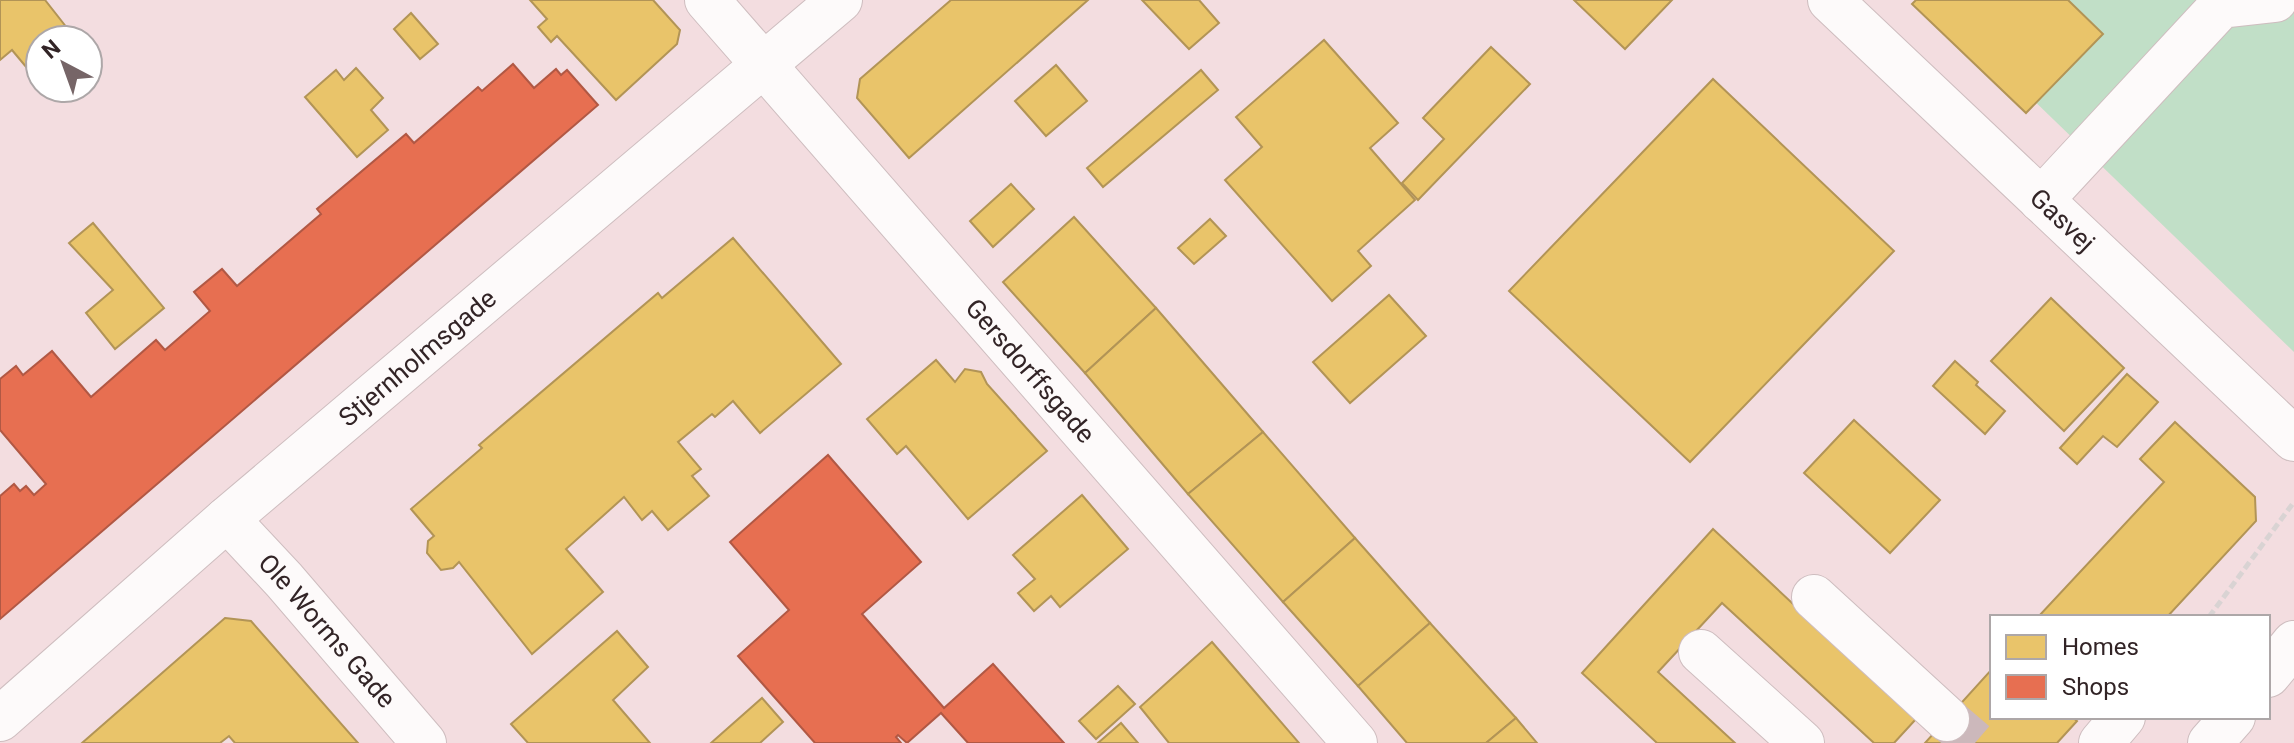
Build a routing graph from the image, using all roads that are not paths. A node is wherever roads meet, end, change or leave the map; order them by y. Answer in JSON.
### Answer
{"nodes":[{"id":1,"x":707,"y":0,"type":"edge"},
{"id":2,"x":840,"y":0,"type":"edge"},
{"id":3,"x":1830,"y":0,"type":"edge"},
{"id":4,"x":2275,"y":0,"type":"edge"},
{"id":5,"x":763,"y":65,"type":"junction"},
{"id":6,"x":2041,"y":200,"type":"junction"},
{"id":7,"x":2294,"y":439,"type":"edge"},
{"id":8,"x":227,"y":519,"type":"junction"},
{"id":9,"x":1814,"y":597,"type":"dead end"},
{"id":10,"x":2294,"y":643,"type":"edge"},
{"id":11,"x":1701,"y":652,"type":"dead end"},
{"id":12,"x":2270,"y":673,"type":"edge"},
{"id":13,"x":0,"y":719,"type":"edge"},
{"id":14,"x":1947,"y":719,"type":"tunnel mouth"},
{"id":15,"x":2121,"y":719,"type":"edge"},
{"id":16,"x":2231,"y":719,"type":"edge"},
{"id":17,"x":424,"y":743,"type":"edge"},
{"id":18,"x":1355,"y":743,"type":"edge"},
{"id":19,"x":1802,"y":743,"type":"edge"},
{"id":20,"x":2101,"y":743,"type":"edge"},
{"id":21,"x":2210,"y":743,"type":"edge"}],
"edges":[{"from":1,"to":5,"type":"street","name":"Gersdorffsgade"},
{"from":2,"to":5,"type":"street","name":"Stjernholmsgade"},
{"from":3,"to":6,"type":"street","name":"Gasvej"},
{"from":4,"to":6,"type":"street"},
{"from":5,"to":8,"type":"street","name":"Stjernholmsgade"},
{"from":5,"to":18,"type":"street","name":"Gersdorffsgade"},
{"from":6,"to":7,"type":"street","name":"Gasvej"},
{"from":8,"to":13,"type":"street","name":"Stjernholmsgade"},
{"from":8,"to":17,"type":"street","name":"Ole Worms Gade"},
{"from":9,"to":14,"type":"street"},
{"from":10,"to":12,"type":"street"},
{"from":11,"to":19,"type":"street"},
{"from":15,"to":20,"type":"street"},
{"from":16,"to":21,"type":"street"}]}
